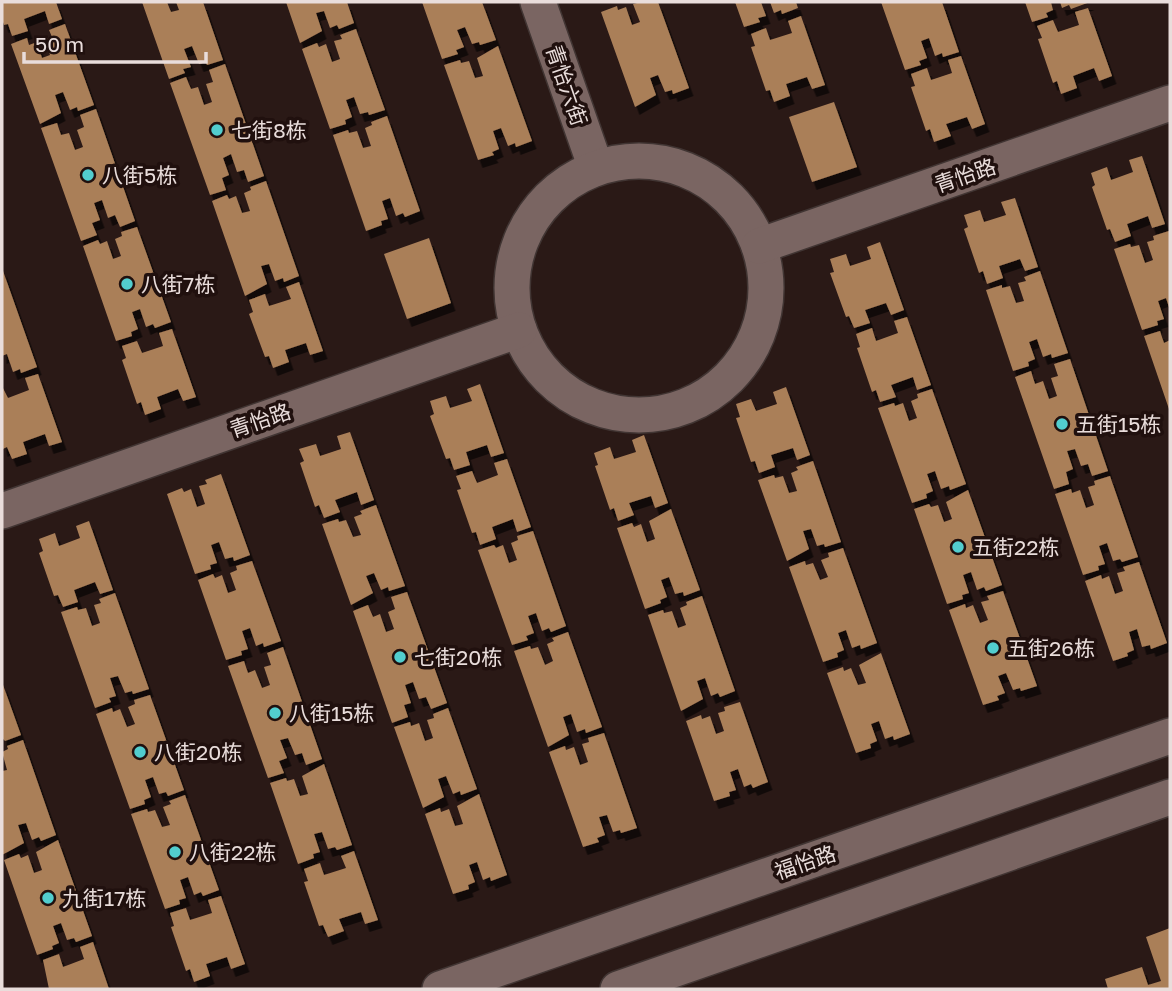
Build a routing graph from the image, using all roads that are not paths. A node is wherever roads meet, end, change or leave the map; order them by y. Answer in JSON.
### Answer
{"nodes":[{"id":1,"x":538,"y":2,"type":"edge"},
{"id":2,"x":1170,"y":103,"type":"edge"},
{"id":3,"x":596,"y":168,"type":"junction"},
{"id":4,"x":759,"y":246,"type":"junction"},
{"id":5,"x":519,"y":330,"type":"junction"},
{"id":6,"x":2,"y":511,"type":"edge"},
{"id":7,"x":1170,"y":736,"type":"edge"},
{"id":8,"x":1170,"y":797,"type":"edge"},
{"id":9,"x":440,"y":989,"type":"edge"},
{"id":10,"x":618,"y":989,"type":"edge"}],
"edges":[{"from":1,"to":3,"type":"street","name":"青怡六街"},
{"from":2,"to":4,"type":"street","name":"青怡路"},
{"from":3,"to":4,"type":"street"},
{"from":3,"to":5,"type":"street"},
{"from":4,"to":5,"type":"street"},
{"from":5,"to":6,"type":"street","name":"青怡路"},
{"from":7,"to":9,"type":"street","name":"福怡路"},
{"from":8,"to":10,"type":"street"}]}
